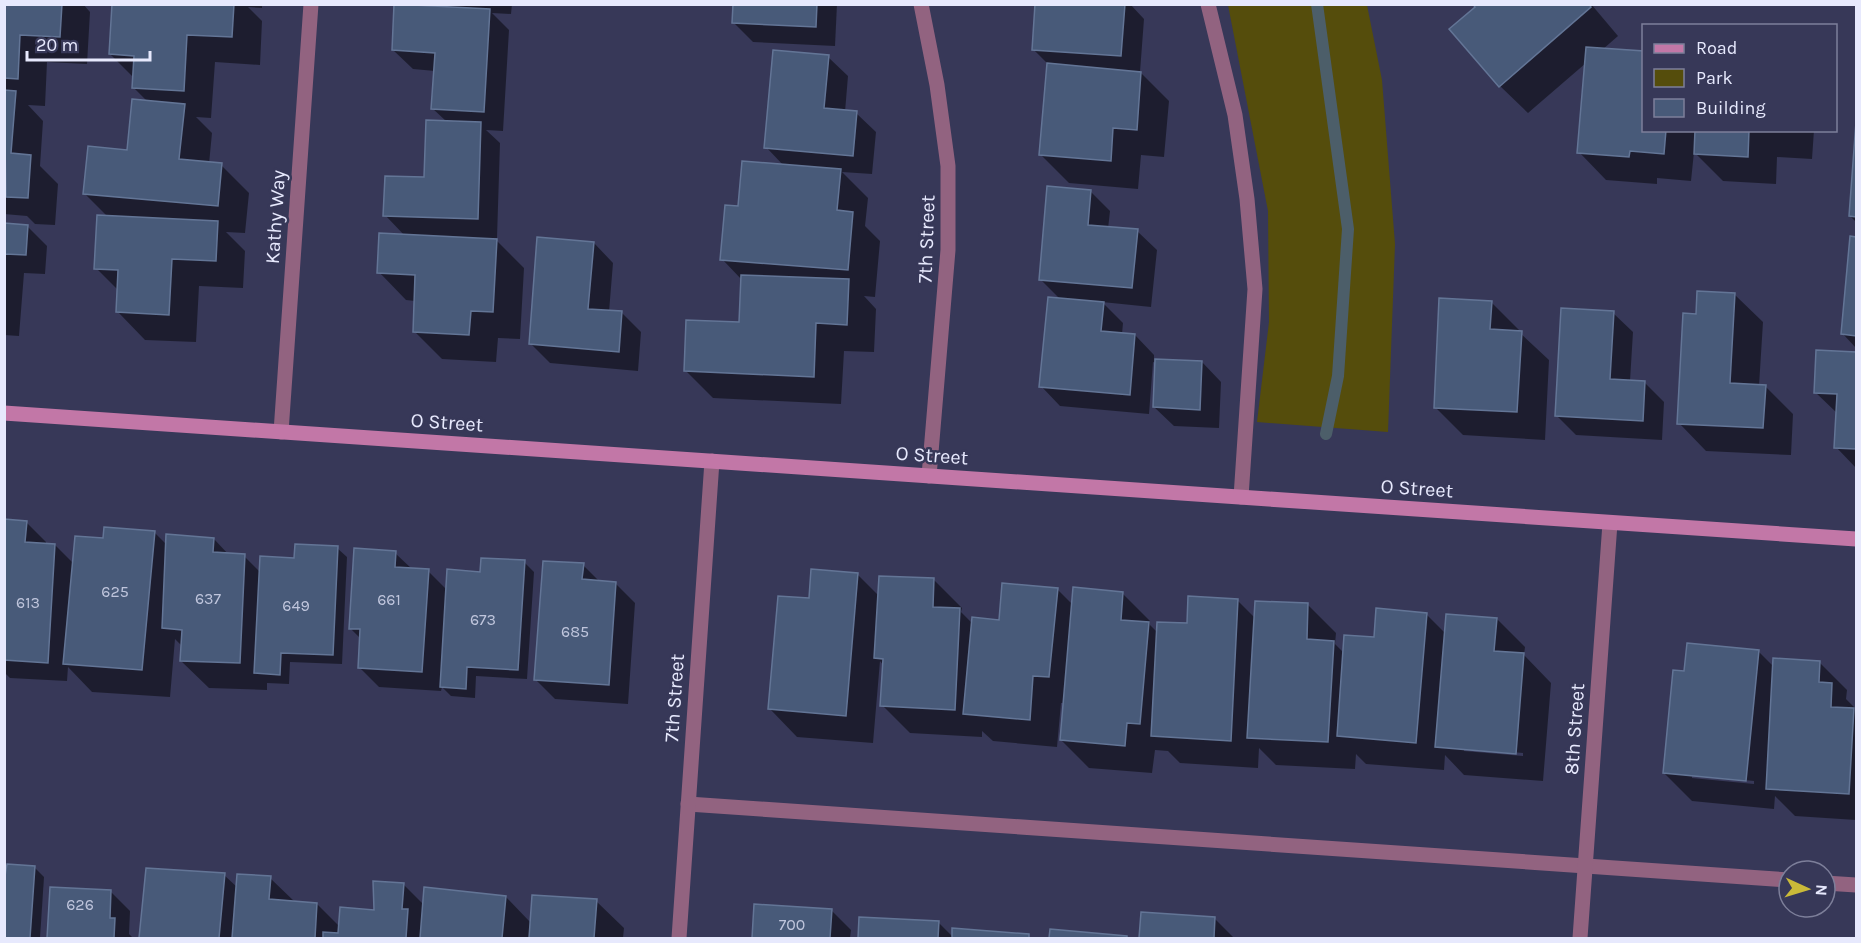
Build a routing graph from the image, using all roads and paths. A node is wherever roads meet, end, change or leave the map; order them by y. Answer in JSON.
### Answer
{"nodes":[{"id":1,"x":311,"y":4,"type":"edge"},
{"id":2,"x":921,"y":4,"type":"edge"},
{"id":3,"x":1208,"y":4,"type":"edge"},
{"id":4,"x":4,"y":413,"type":"edge"},
{"id":5,"x":280,"y":432,"type":"junction"},
{"id":6,"x":712,"y":461,"type":"junction"},
{"id":7,"x":929,"y":476,"type":"junction"},
{"id":8,"x":1241,"y":497,"type":"junction"},
{"id":9,"x":1610,"y":523,"type":"junction"},
{"id":10,"x":1857,"y":539,"type":"edge"},
{"id":11,"x":688,"y":804,"type":"junction"},
{"id":12,"x":1585,"y":866,"type":"junction"},
{"id":13,"x":1777,"y":879,"type":"edge"},
{"id":14,"x":1837,"y":884,"type":"edge"},
{"id":15,"x":1857,"y":885,"type":"edge"},
{"id":16,"x":679,"y":939,"type":"edge"},
{"id":17,"x":1580,"y":939,"type":"edge"}],
"edges":[{"from":1,"to":5,"type":"street","name":"Kathy Way"},
{"from":2,"to":7,"type":"street","name":"7th Street"},
{"from":3,"to":8,"type":"street"},
{"from":4,"to":5,"type":"street","name":"O Street"},
{"from":5,"to":6,"type":"street","name":"O Street"},
{"from":6,"to":7,"type":"street","name":"O Street"},
{"from":6,"to":11,"type":"street","name":"7th Street"},
{"from":7,"to":8,"type":"street","name":"O Street"},
{"from":8,"to":9,"type":"street","name":"O Street"},
{"from":9,"to":10,"type":"street","name":"O Street"},
{"from":9,"to":12,"type":"street","name":"8th Street"},
{"from":11,"to":12,"type":"street"},
{"from":11,"to":16,"type":"street","name":"7th Street"},
{"from":12,"to":13,"type":"street"},
{"from":12,"to":17,"type":"street","name":"8th Street"},
{"from":14,"to":15,"type":"street"}]}
